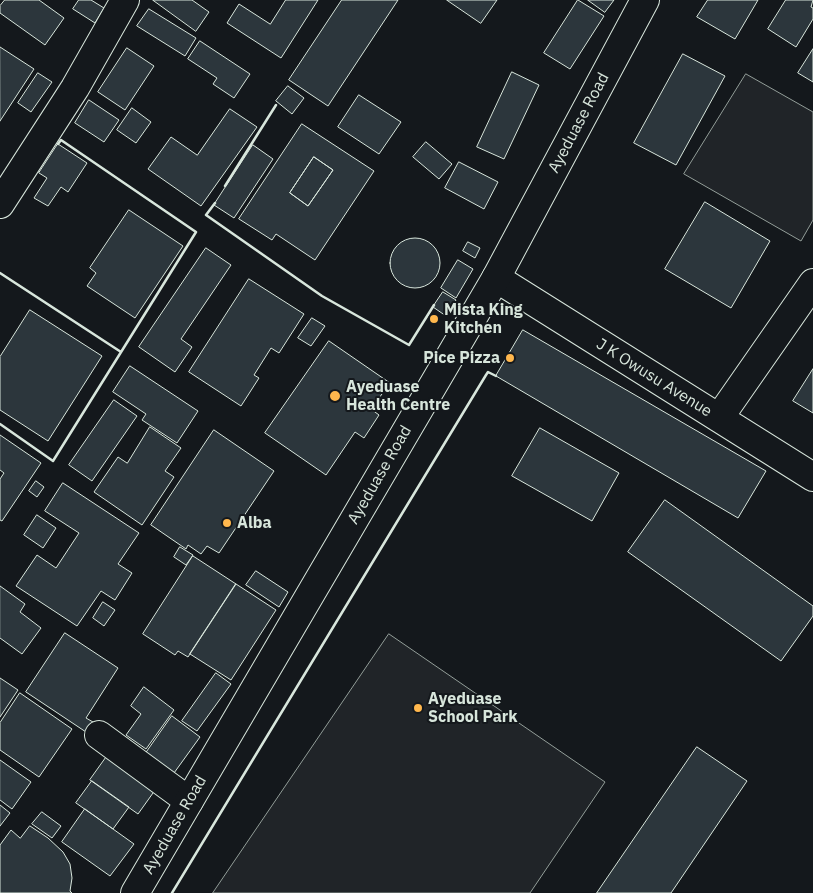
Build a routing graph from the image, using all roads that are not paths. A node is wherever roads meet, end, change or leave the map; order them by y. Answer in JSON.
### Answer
{"nodes":[{"id":1,"x":125,"y":0,"type":"edge"},
{"id":2,"x":645,"y":0,"type":"edge"},
{"id":3,"x":0,"y":204,"type":"edge"},
{"id":4,"x":496,"y":278,"type":"junction"},
{"id":5,"x":813,"y":284,"type":"edge"},
{"id":6,"x":719,"y":418,"type":"junction"},
{"id":7,"x":813,"y":477,"type":"edge"},
{"id":8,"x":98,"y":735,"type":"dead end"},
{"id":9,"x":189,"y":801,"type":"junction"},
{"id":10,"x":135,"y":893,"type":"edge"}],
"edges":[{"from":1,"to":3,"type":"street"},
{"from":2,"to":4,"type":"street","name":"Ayeduase Road"},
{"from":4,"to":6,"type":"street","name":"J K Owusu Avenue"},
{"from":4,"to":9,"type":"street","name":"Ayeduase Road"},
{"from":5,"to":6,"type":"street"},
{"from":6,"to":7,"type":"street","name":"J K Owusu Avenue"},
{"from":8,"to":9,"type":"street"},
{"from":9,"to":10,"type":"street","name":"Ayeduase Road"}]}
